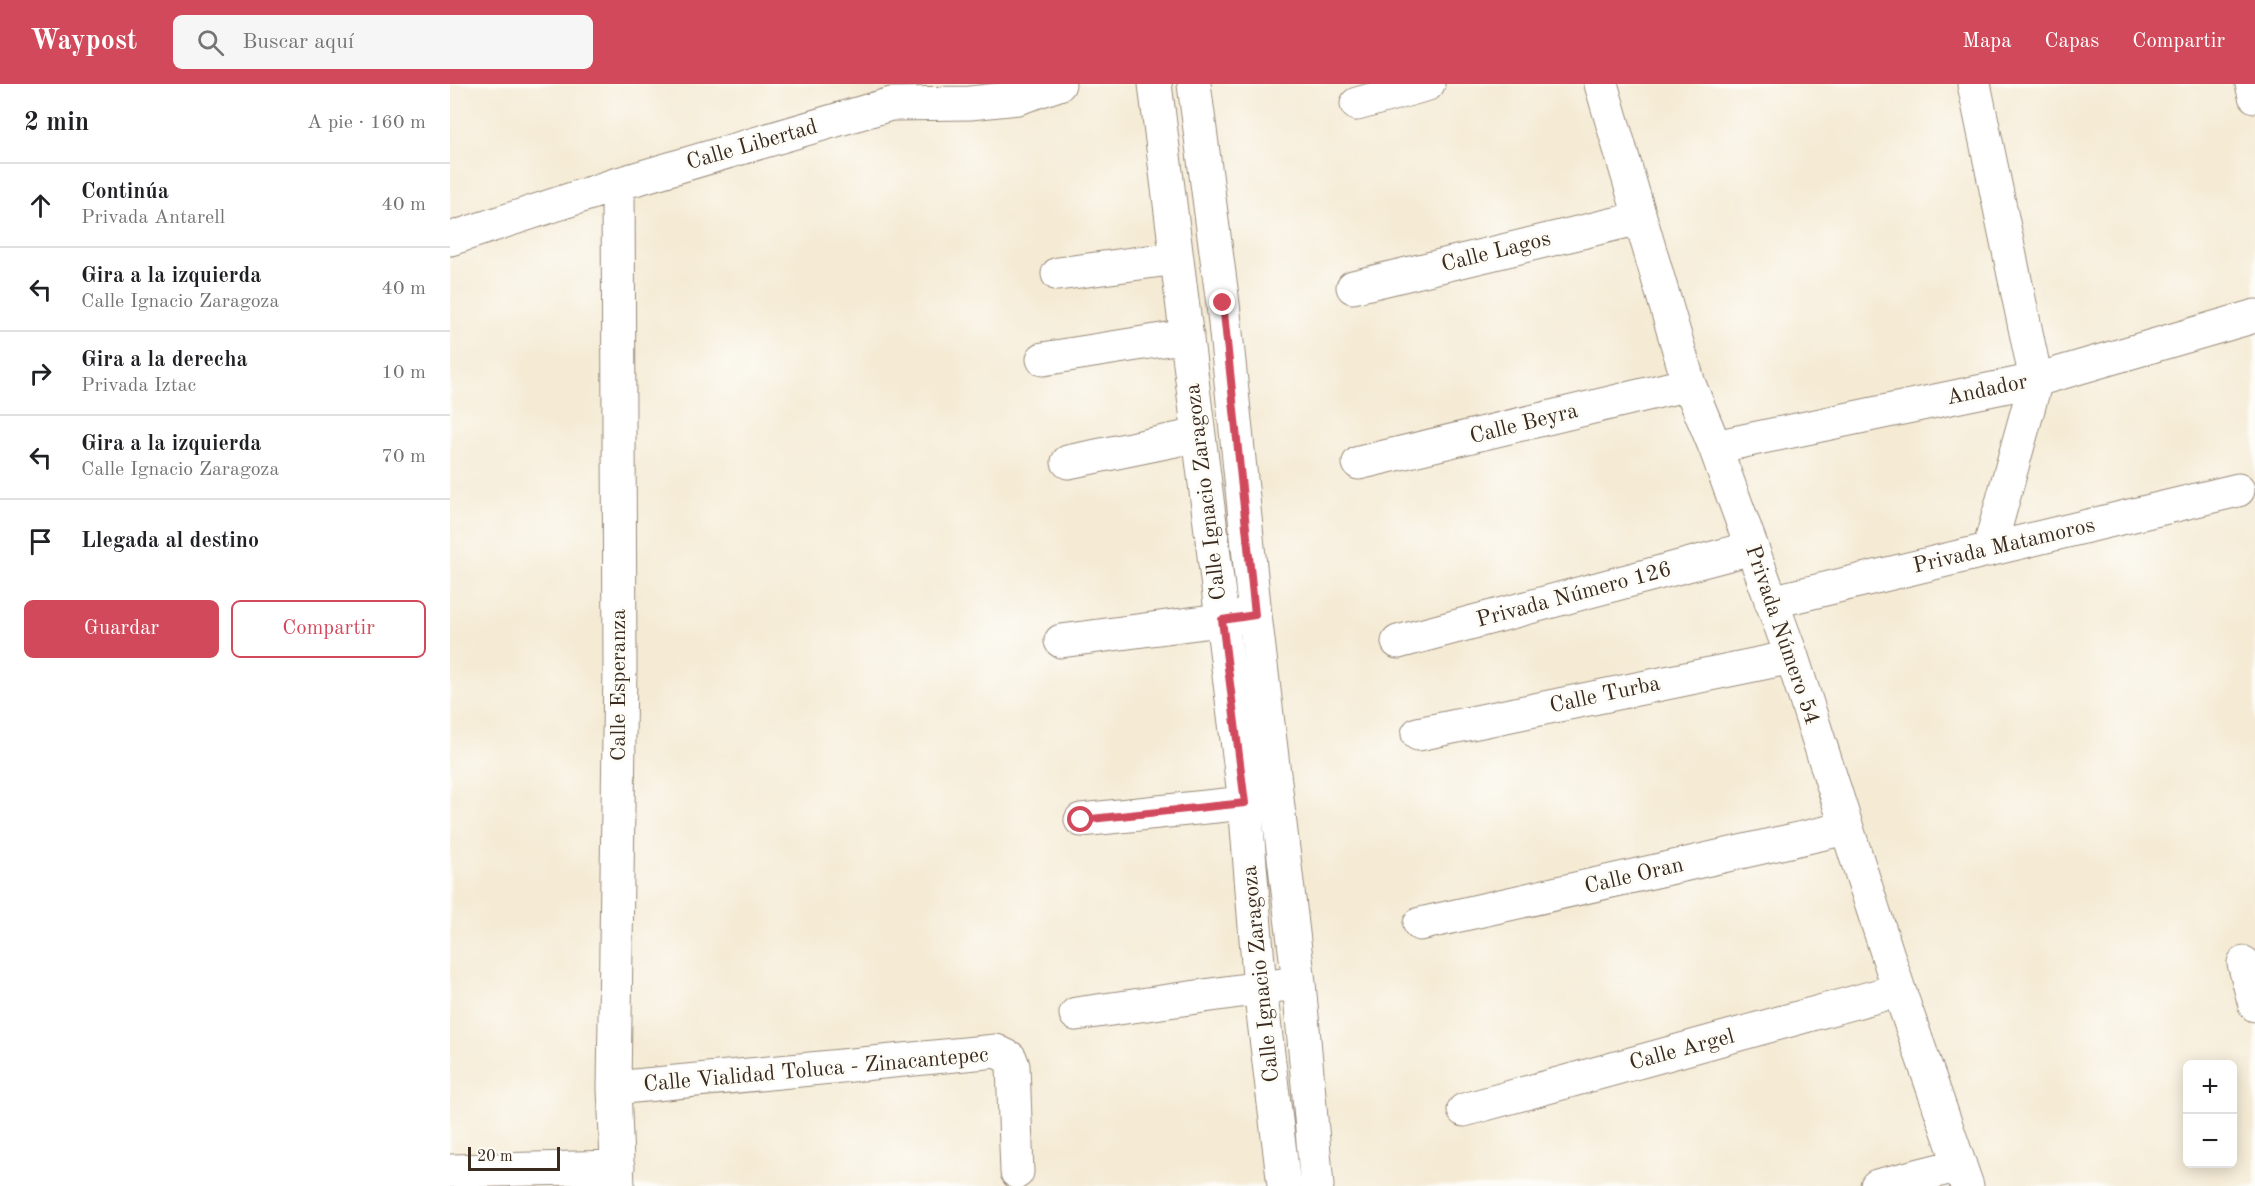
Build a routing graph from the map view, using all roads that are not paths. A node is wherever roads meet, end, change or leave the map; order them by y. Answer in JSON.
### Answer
{"nodes":[{"id":1,"x":1059,"y":84,"type":"edge"},
{"id":2,"x":1155,"y":84,"type":"edge"},
{"id":3,"x":1194,"y":84,"type":"edge"},
{"id":4,"x":1428,"y":84,"type":"edge"},
{"id":5,"x":1601,"y":84,"type":"edge"},
{"id":6,"x":1974,"y":84,"type":"edge"},
{"id":7,"x":2252,"y":84,"type":"edge"},
{"id":8,"x":891,"y":94,"type":"edge"},
{"id":9,"x":2255,"y":96,"type":"edge"},
{"id":10,"x":1357,"y":104,"type":"dead end"},
{"id":11,"x":1201,"y":145,"type":"junction"},
{"id":12,"x":1162,"y":151,"type":"junction"},
{"id":13,"x":618,"y":184,"type":"junction"},
{"id":14,"x":1640,"y":218,"type":"junction"},
{"id":15,"x":450,"y":239,"type":"edge"},
{"id":16,"x":1177,"y":258,"type":"junction"},
{"id":17,"x":1058,"y":274,"type":"dead end"},
{"id":18,"x":1353,"y":287,"type":"dead end"},
{"id":19,"x":2255,"y":316,"type":"edge"},
{"id":20,"x":1187,"y":336,"type":"junction"},
{"id":21,"x":1043,"y":359,"type":"dead end"},
{"id":22,"x":2036,"y":380,"type":"junction"},
{"id":23,"x":1689,"y":384,"type":"junction"},
{"id":24,"x":1199,"y":435,"type":"junction"},
{"id":25,"x":1715,"y":447,"type":"junction"},
{"id":26,"x":1068,"y":462,"type":"dead end"},
{"id":27,"x":1359,"y":463,"type":"dead end"},
{"id":28,"x":2238,"y":490,"type":"dead end"},
{"id":29,"x":1751,"y":548,"type":"junction"},
{"id":30,"x":1989,"y":550,"type":"junction"},
{"id":31,"x":1771,"y":602,"type":"junction"},
{"id":32,"x":1255,"y":615,"type":"junction"},
{"id":33,"x":1222,"y":620,"type":"junction"},
{"id":34,"x":1061,"y":641,"type":"dead end"},
{"id":35,"x":1398,"y":642,"type":"dead end"},
{"id":36,"x":1792,"y":657,"type":"junction"},
{"id":37,"x":1418,"y":734,"type":"dead end"},
{"id":38,"x":1245,"y":803,"type":"junction"},
{"id":39,"x":1081,"y":820,"type":"dead end"},
{"id":40,"x":1847,"y":828,"type":"junction"},
{"id":41,"x":1420,"y":924,"type":"dead end"},
{"id":42,"x":2244,"y":963,"type":"dead end"},
{"id":43,"x":1299,"y":983,"type":"junction"},
{"id":44,"x":1260,"y":988,"type":"junction"},
{"id":45,"x":1899,"y":990,"type":"junction"},
{"id":46,"x":2255,"y":1005,"type":"edge"},
{"id":47,"x":1076,"y":1014,"type":"dead end"},
{"id":48,"x":614,"y":1088,"type":"junction"},
{"id":49,"x":1464,"y":1110,"type":"dead end"},
{"id":50,"x":450,"y":1171,"type":"edge"},
{"id":51,"x":1017,"y":1172,"type":"dead end"},
{"id":52,"x":1963,"y":1175,"type":"edge"},
{"id":53,"x":618,"y":1176,"type":"edge"},
{"id":54,"x":1284,"y":1186,"type":"edge"},
{"id":55,"x":1317,"y":1186,"type":"edge"},
{"id":56,"x":1877,"y":1186,"type":"edge"}],
"edges":[{"from":1,"to":8,"type":"street","name":"Calle Libertad"},
{"from":2,"to":12,"type":"street","name":"Calle Ignacio Zaragoza"},
{"from":3,"to":11,"type":"street","name":"Calle Ignacio Zaragoza"},
{"from":4,"to":10,"type":"street"},
{"from":5,"to":14,"type":"street","name":"Privada Número 54"},
{"from":6,"to":22,"type":"street"},
{"from":7,"to":9,"type":"street"},
{"from":8,"to":13,"type":"street","name":"Calle Libertad"},
{"from":11,"to":12,"type":"street"},
{"from":11,"to":32,"type":"street","name":"Calle Ignacio Zaragoza"},
{"from":12,"to":16,"type":"street","name":"Calle Ignacio Zaragoza"},
{"from":13,"to":15,"type":"street","name":"Calle Libertad"},
{"from":13,"to":48,"type":"street","name":"Calle Esperanza"},
{"from":14,"to":18,"type":"street","name":"Calle Lagos"},
{"from":14,"to":23,"type":"street","name":"Privada Número 54"},
{"from":16,"to":17,"type":"street"},
{"from":16,"to":20,"type":"street","name":"Calle Ignacio Zaragoza"},
{"from":19,"to":22,"type":"street","name":"Andador"},
{"from":20,"to":21,"type":"street"},
{"from":20,"to":24,"type":"street","name":"Calle Ignacio Zaragoza"},
{"from":22,"to":25,"type":"street","name":"Andador"},
{"from":22,"to":30,"type":"street"},
{"from":23,"to":25,"type":"street","name":"Privada Número 54"},
{"from":23,"to":27,"type":"street","name":"Calle Beyra"},
{"from":24,"to":26,"type":"street"},
{"from":24,"to":33,"type":"street","name":"Calle Ignacio Zaragoza"},
{"from":25,"to":29,"type":"street","name":"Privada Número 54"},
{"from":28,"to":30,"type":"street","name":"Privada Matamoros"},
{"from":29,"to":31,"type":"street","name":"Privada Número 54"},
{"from":29,"to":35,"type":"street","name":"Privada Número 126"},
{"from":30,"to":31,"type":"street","name":"Privada Matamoros"},
{"from":31,"to":36,"type":"street","name":"Privada Número 54"},
{"from":32,"to":33,"type":"street"},
{"from":32,"to":43,"type":"street","name":"Calle Ignacio Zaragoza"},
{"from":33,"to":34,"type":"street"},
{"from":33,"to":38,"type":"street","name":"Calle Ignacio Zaragoza"},
{"from":36,"to":37,"type":"street","name":"Calle Turba"},
{"from":36,"to":40,"type":"street","name":"Privada Número 54"},
{"from":38,"to":39,"type":"street"},
{"from":38,"to":44,"type":"street","name":"Calle Ignacio Zaragoza"},
{"from":40,"to":41,"type":"street","name":"Calle Oran"},
{"from":40,"to":45,"type":"street","name":"Privada Número 54"},
{"from":42,"to":46,"type":"street"},
{"from":43,"to":44,"type":"street"},
{"from":43,"to":55,"type":"street","name":"Calle Ignacio Zaragoza"},
{"from":44,"to":47,"type":"street"},
{"from":44,"to":54,"type":"street","name":"Calle Ignacio Zaragoza"},
{"from":45,"to":49,"type":"street","name":"Calle Argel"},
{"from":45,"to":52,"type":"street","name":"Privada Número 54"},
{"from":48,"to":51,"type":"street","name":"Calle Vialidad Toluca - Zinacantepec"},
{"from":48,"to":53,"type":"street","name":"Calle Esperanza"},
{"from":50,"to":53,"type":"street"},
{"from":52,"to":56,"type":"street"}]}
